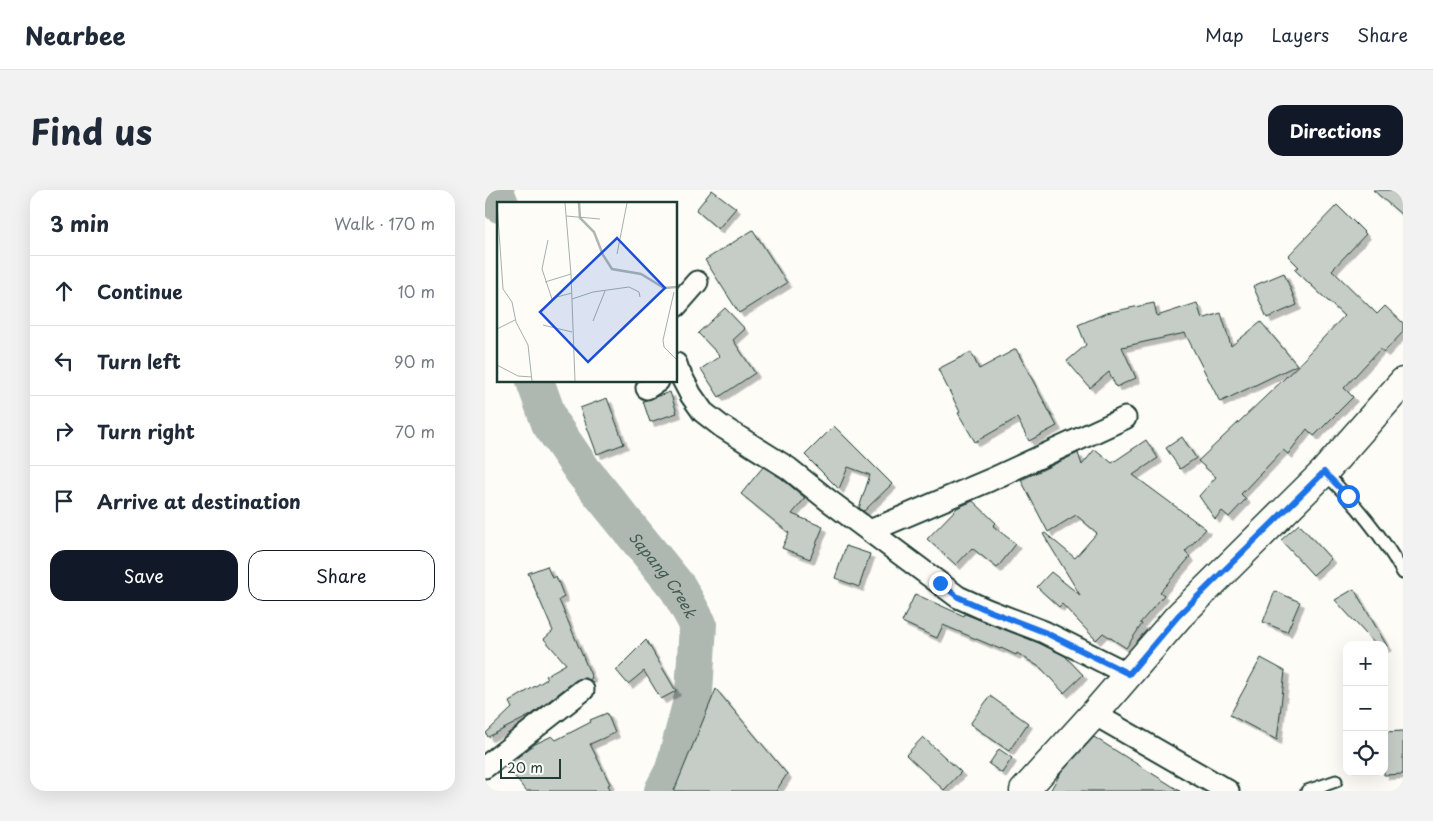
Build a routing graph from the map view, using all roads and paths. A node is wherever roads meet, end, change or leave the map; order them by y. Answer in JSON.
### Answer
{"nodes":[{"id":1,"x":697,"y":282,"type":"dead end"},
{"id":2,"x":677,"y":305,"type":"edge"},
{"id":3,"x":677,"y":368,"type":"edge"},
{"id":4,"x":1403,"y":382,"type":"edge"},
{"id":5,"x":1125,"y":418,"type":"dead end"},
{"id":6,"x":1324,"y":472,"type":"junction"},
{"id":7,"x":870,"y":532,"type":"junction"},
{"id":8,"x":1403,"y":573,"type":"edge"},
{"id":9,"x":1129,"y":674,"type":"junction"},
{"id":10,"x":583,"y":690,"type":"dead end"},
{"id":11,"x":1094,"y":714,"type":"junction"},
{"id":12,"x":485,"y":767,"type":"edge"},
{"id":13,"x":1336,"y":781,"type":"dead end"},
{"id":14,"x":1024,"y":791,"type":"edge"},
{"id":15,"x":1228,"y":791,"type":"edge"},
{"id":16,"x":1307,"y":791,"type":"edge"}],
"edges":[{"from":1,"to":2,"type":"street"},
{"from":3,"to":7,"type":"street"},
{"from":4,"to":6,"type":"street"},
{"from":5,"to":7,"type":"street"},
{"from":6,"to":8,"type":"lane"},
{"from":6,"to":9,"type":"street"},
{"from":7,"to":9,"type":"street"},
{"from":9,"to":11,"type":"street"},
{"from":10,"to":12,"type":"street"},
{"from":11,"to":14,"type":"street"},
{"from":11,"to":15,"type":"street"},
{"from":13,"to":16,"type":"lane"}]}
